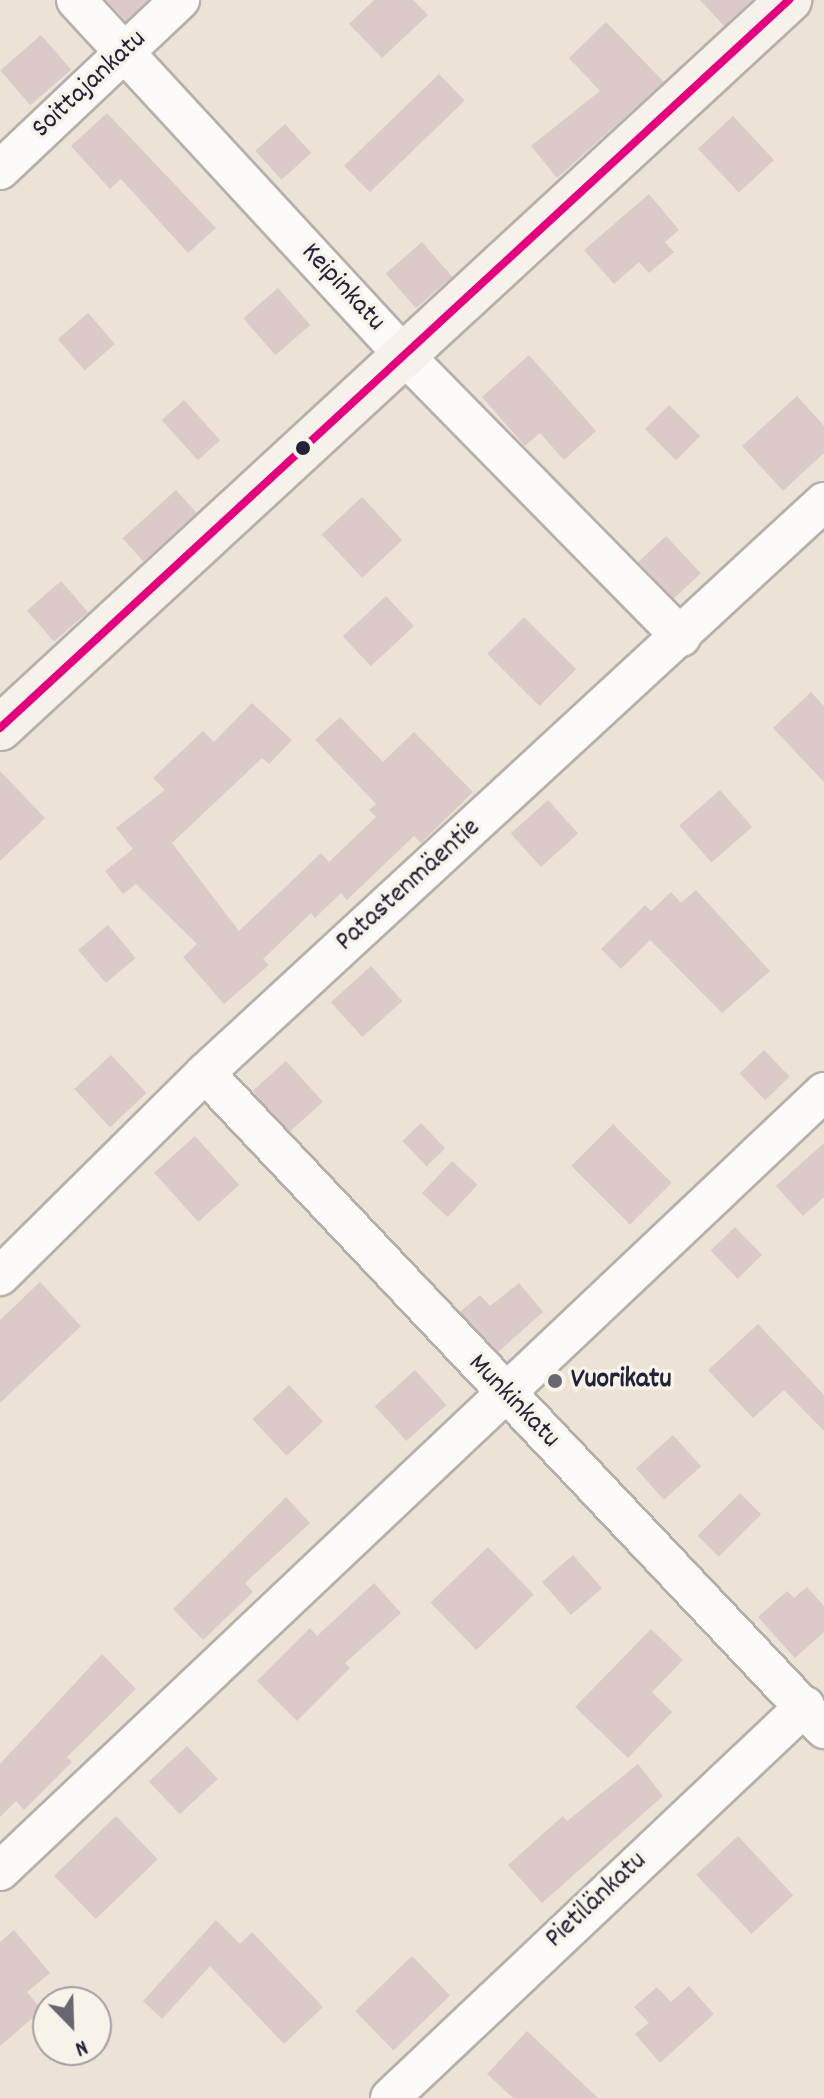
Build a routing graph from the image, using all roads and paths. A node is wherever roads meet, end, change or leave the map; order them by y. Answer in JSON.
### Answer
{"nodes":[{"id":1,"x":76,"y":0,"type":"edge"},
{"id":2,"x":180,"y":0,"type":"edge"},
{"id":3,"x":789,"y":0,"type":"edge"},
{"id":4,"x":126,"y":52,"type":"junction"},
{"id":5,"x":0,"y":170,"type":"edge"},
{"id":6,"x":405,"y":356,"type":"junction"},
{"id":7,"x":824,"y":502,"type":"edge"},
{"id":8,"x":681,"y":637,"type":"junction"},
{"id":9,"x":0,"y":728,"type":"edge"},
{"id":10,"x":205,"y":1073,"type":"junction"},
{"id":11,"x":824,"y":1092,"type":"edge"},
{"id":12,"x":0,"y":1276,"type":"edge"},
{"id":13,"x":504,"y":1394,"type":"junction"},
{"id":14,"x":814,"y":1717,"type":"edge"},
{"id":15,"x":0,"y":1871,"type":"edge"},
{"id":16,"x":390,"y":2098,"type":"edge"}],
"edges":[{"from":1,"to":4,"type":"street","name":"Keipinkatu"},
{"from":2,"to":4,"type":"street","name":"Soittajankatu"},
{"from":3,"to":6,"type":"street"},
{"from":4,"to":5,"type":"street","name":"Soittajankatu"},
{"from":4,"to":6,"type":"street","name":"Keipinkatu"},
{"from":6,"to":8,"type":"street","name":"Keipinkatu"},
{"from":6,"to":9,"type":"street"},
{"from":7,"to":8,"type":"street","name":"Patastenmäentie"},
{"from":8,"to":10,"type":"street","name":"Patastenmäentie"},
{"from":10,"to":12,"type":"street","name":"Patastenmäentie"},
{"from":10,"to":13,"type":"street","name":"Munkinkatu"},
{"from":11,"to":13,"type":"street"},
{"from":13,"to":14,"type":"street","name":"Munkinkatu"},
{"from":13,"to":15,"type":"street"},
{"from":14,"to":16,"type":"street","name":"Pietilänkatu"}]}
